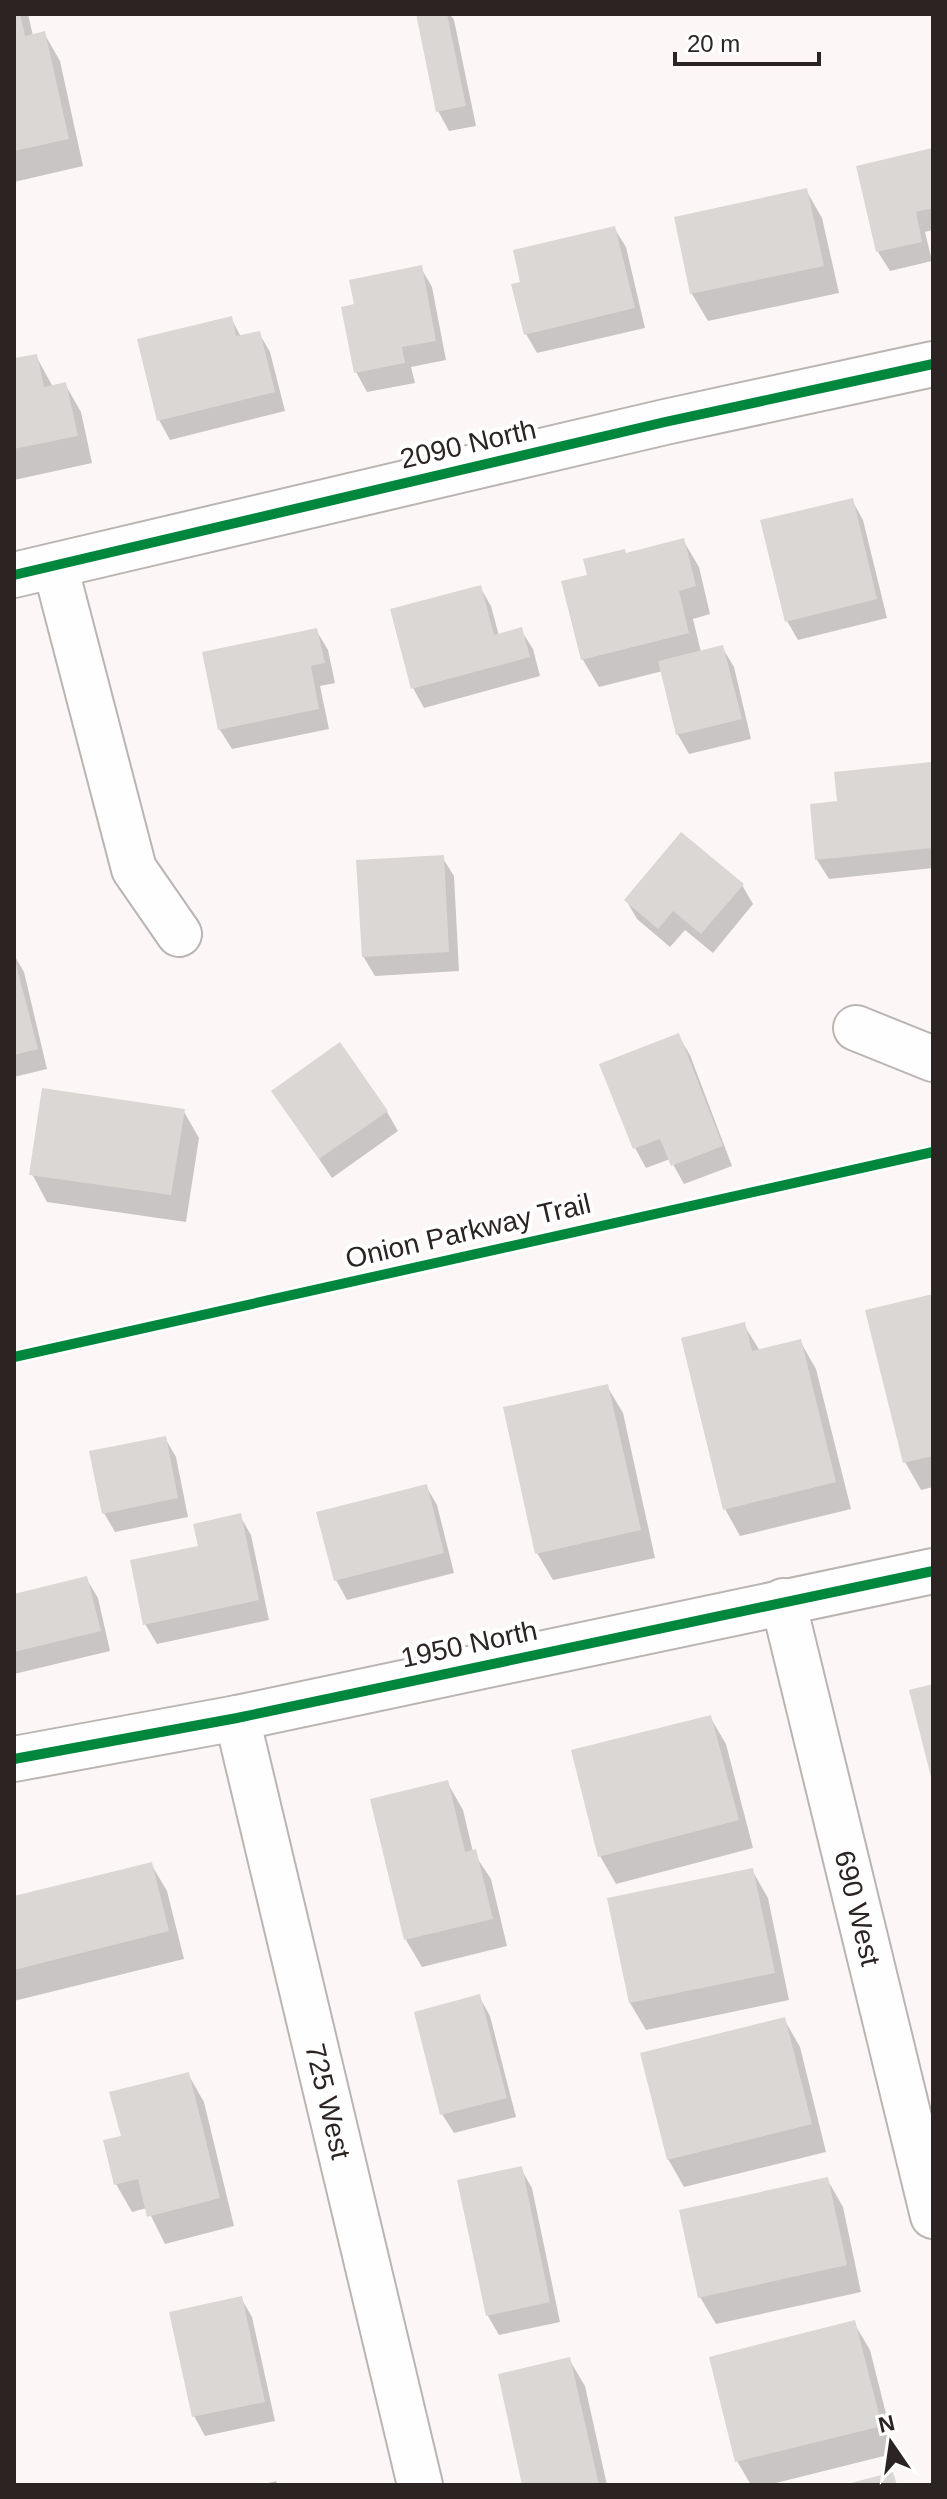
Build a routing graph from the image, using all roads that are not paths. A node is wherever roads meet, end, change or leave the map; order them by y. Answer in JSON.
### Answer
{"nodes":[{"id":1,"x":933,"y":364,"type":"edge"},
{"id":2,"x":35,"y":570,"type":"edge"},
{"id":3,"x":179,"y":934,"type":"dead end"},
{"id":4,"x":856,"y":1028,"type":"dead end"},
{"id":5,"x":933,"y":1059,"type":"edge"},
{"id":6,"x":933,"y":1571,"type":"edge"},
{"id":7,"x":783,"y":1601,"type":"junction"},
{"id":8,"x":237,"y":1718,"type":"junction"},
{"id":9,"x":14,"y":1759,"type":"edge"},
{"id":10,"x":933,"y":2216,"type":"edge"},
{"id":11,"x":420,"y":2485,"type":"edge"}],
"edges":[{"from":1,"to":2,"type":"street","name":"2090 North"},
{"from":2,"to":3,"type":"street"},
{"from":4,"to":5,"type":"street"},
{"from":6,"to":7,"type":"street","name":"1950 North"},
{"from":7,"to":8,"type":"street","name":"1950 North"},
{"from":7,"to":10,"type":"street","name":"690 West"},
{"from":8,"to":9,"type":"street","name":"1950 North"},
{"from":8,"to":11,"type":"street","name":"725 West"}]}
